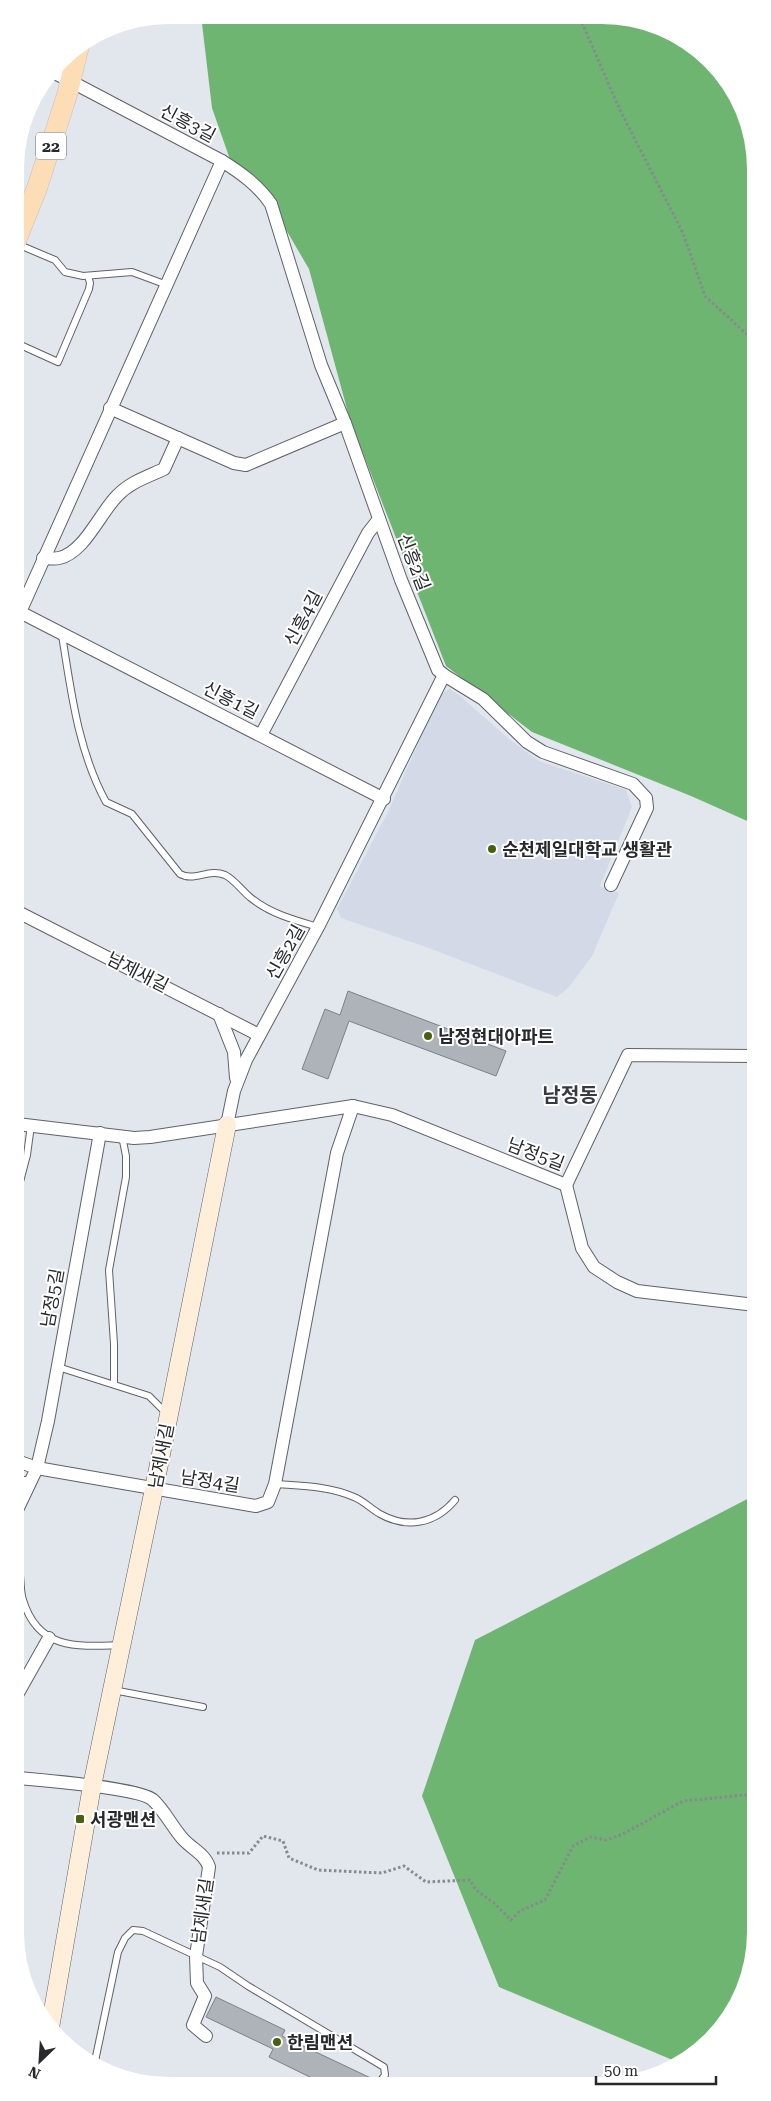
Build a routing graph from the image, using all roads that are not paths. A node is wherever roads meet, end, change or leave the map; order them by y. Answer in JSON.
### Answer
{"nodes":[{"id":1,"x":69,"y":64,"type":"edge"},
{"id":2,"x":62,"y":76,"type":"edge"},
{"id":3,"x":222,"y":161,"type":"junction"},
{"id":4,"x":24,"y":222,"type":"edge"},
{"id":5,"x":24,"y":246,"type":"edge"},
{"id":6,"x":88,"y":276,"type":"junction"},
{"id":7,"x":167,"y":285,"type":"junction"},
{"id":8,"x":24,"y":347,"type":"edge"},
{"id":9,"x":110,"y":408,"type":"junction"},
{"id":10,"x":345,"y":423,"type":"junction"},
{"id":11,"x":178,"y":438,"type":"junction"},
{"id":12,"x":379,"y":519,"type":"junction"},
{"id":13,"x":43,"y":558,"type":"junction"},
{"id":14,"x":24,"y":599,"type":"edge"},
{"id":15,"x":24,"y":617,"type":"edge"},
{"id":16,"x":62,"y":633,"type":"junction"},
{"id":17,"x":444,"y":676,"type":"junction"},
{"id":18,"x":261,"y":735,"type":"junction"},
{"id":19,"x":384,"y":799,"type":"junction"},
{"id":20,"x":611,"y":885,"type":"dead end"},
{"id":21,"x":24,"y":915,"type":"edge"},
{"id":22,"x":318,"y":927,"type":"junction"},
{"id":23,"x":220,"y":1014,"type":"junction"},
{"id":24,"x":259,"y":1034,"type":"junction"},
{"id":25,"x":747,"y":1056,"type":"edge"},
{"id":26,"x":235,"y":1088,"type":"junction"},
{"id":27,"x":353,"y":1106,"type":"junction"},
{"id":28,"x":24,"y":1124,"type":"edge"},
{"id":29,"x":31,"y":1125,"type":"junction"},
{"id":30,"x":227,"y":1125,"type":"junction"},
{"id":31,"x":100,"y":1133,"type":"junction"},
{"id":32,"x":122,"y":1136,"type":"junction"},
{"id":33,"x":24,"y":1167,"type":"edge"},
{"id":34,"x":566,"y":1185,"type":"junction"},
{"id":35,"x":747,"y":1304,"type":"edge"},
{"id":36,"x":58,"y":1367,"type":"junction"},
{"id":37,"x":114,"y":1384,"type":"junction"},
{"id":38,"x":169,"y":1416,"type":"junction"},
{"id":39,"x":24,"y":1466,"type":"edge"},
{"id":40,"x":34,"y":1474,"type":"junction"},
{"id":41,"x":24,"y":1478,"type":"edge"},
{"id":42,"x":275,"y":1484,"type":"junction"},
{"id":43,"x":154,"y":1489,"type":"junction"},
{"id":44,"x":24,"y":1495,"type":"edge"},
{"id":45,"x":455,"y":1500,"type":"dead end"},
{"id":46,"x":24,"y":1603,"type":"edge"},
{"id":47,"x":49,"y":1638,"type":"junction"},
{"id":48,"x":120,"y":1645,"type":"junction"},
{"id":49,"x":24,"y":1682,"type":"edge"},
{"id":50,"x":112,"y":1690,"type":"junction"},
{"id":51,"x":203,"y":1707,"type":"dead end"},
{"id":52,"x":24,"y":1779,"type":"edge"},
{"id":53,"x":92,"y":1786,"type":"junction"},
{"id":54,"x":196,"y":1956,"type":"junction"},
{"id":55,"x":52,"y":2018,"type":"edge"},
{"id":56,"x":206,"y":2036,"type":"dead end"},
{"id":57,"x":96,"y":2058,"type":"edge"},
{"id":58,"x":384,"y":2077,"type":"edge"}],
"edges":[{"from":1,"to":2,"type":"main road","number":"22"},
{"from":2,"to":3,"type":"street","name":"신흥3길"},
{"from":2,"to":4,"type":"main road","number":"22"},
{"from":3,"to":7,"type":"street","name":"신흥3길"},
{"from":3,"to":10,"type":"street","name":"신흥2길"},
{"from":5,"to":6,"type":"lane"},
{"from":6,"to":7,"type":"lane"},
{"from":6,"to":8,"type":"lane"},
{"from":7,"to":9,"type":"street","name":"신흥3길"},
{"from":9,"to":11,"type":"street"},
{"from":9,"to":13,"type":"street","name":"신흥3길"},
{"from":10,"to":11,"type":"street"},
{"from":10,"to":12,"type":"street","name":"신흥2길"},
{"from":11,"to":13,"type":"street"},
{"from":12,"to":17,"type":"street","name":"신흥2길"},
{"from":12,"to":18,"type":"street","name":"신흥4길"},
{"from":13,"to":14,"type":"street","name":"신흥3길"},
{"from":15,"to":16,"type":"street","name":"신흥1길"},
{"from":16,"to":18,"type":"street","name":"신흥1길"},
{"from":16,"to":22,"type":"lane"},
{"from":17,"to":19,"type":"street","name":"신흥2길"},
{"from":17,"to":20,"type":"street"},
{"from":18,"to":19,"type":"street","name":"신흥1길"},
{"from":19,"to":22,"type":"street","name":"신흥2길"},
{"from":21,"to":23,"type":"street","name":"남제새길"},
{"from":22,"to":24,"type":"street","name":"신흥2길"},
{"from":23,"to":24,"type":"street","name":"남제새길"},
{"from":23,"to":26,"type":"street"},
{"from":24,"to":26,"type":"street","name":"신흥2길"},
{"from":25,"to":34,"type":"street","name":"남정5길"},
{"from":26,"to":30,"type":"street","name":"신흥2길"},
{"from":27,"to":30,"type":"street","name":"남정5길"},
{"from":27,"to":34,"type":"street","name":"남정5길"},
{"from":27,"to":42,"type":"street"},
{"from":28,"to":29,"type":"street","name":"남정5길"},
{"from":29,"to":31,"type":"street","name":"남정5길"},
{"from":29,"to":33,"type":"lane"},
{"from":30,"to":32,"type":"street","name":"남정5길"},
{"from":30,"to":38,"type":"street","name":"남제새길"},
{"from":31,"to":32,"type":"street","name":"남정5길"},
{"from":31,"to":36,"type":"street","name":"남정5길"},
{"from":32,"to":37,"type":"lane"},
{"from":34,"to":35,"type":"street"},
{"from":36,"to":37,"type":"lane"},
{"from":36,"to":40,"type":"street","name":"남정5길"},
{"from":37,"to":38,"type":"lane"},
{"from":38,"to":43,"type":"street","name":"남제새길"},
{"from":39,"to":40,"type":"street","name":"남정4길"},
{"from":40,"to":41,"type":"lane"},
{"from":40,"to":43,"type":"street","name":"남정4길"},
{"from":40,"to":44,"type":"street"},
{"from":42,"to":43,"type":"street","name":"남정4길"},
{"from":42,"to":45,"type":"lane"},
{"from":43,"to":48,"type":"street","name":"남제새길"},
{"from":46,"to":47,"type":"lane"},
{"from":47,"to":48,"type":"lane"},
{"from":47,"to":49,"type":"street"},
{"from":48,"to":50,"type":"street","name":"남제새길"},
{"from":50,"to":51,"type":"lane"},
{"from":50,"to":53,"type":"street","name":"남제새길"},
{"from":52,"to":53,"type":"street"},
{"from":53,"to":54,"type":"street","name":"남제새길"},
{"from":53,"to":55,"type":"street","name":"남제새길"},
{"from":54,"to":56,"type":"street","name":"남제새길"},
{"from":54,"to":57,"type":"lane"},
{"from":54,"to":58,"type":"lane"}]}
